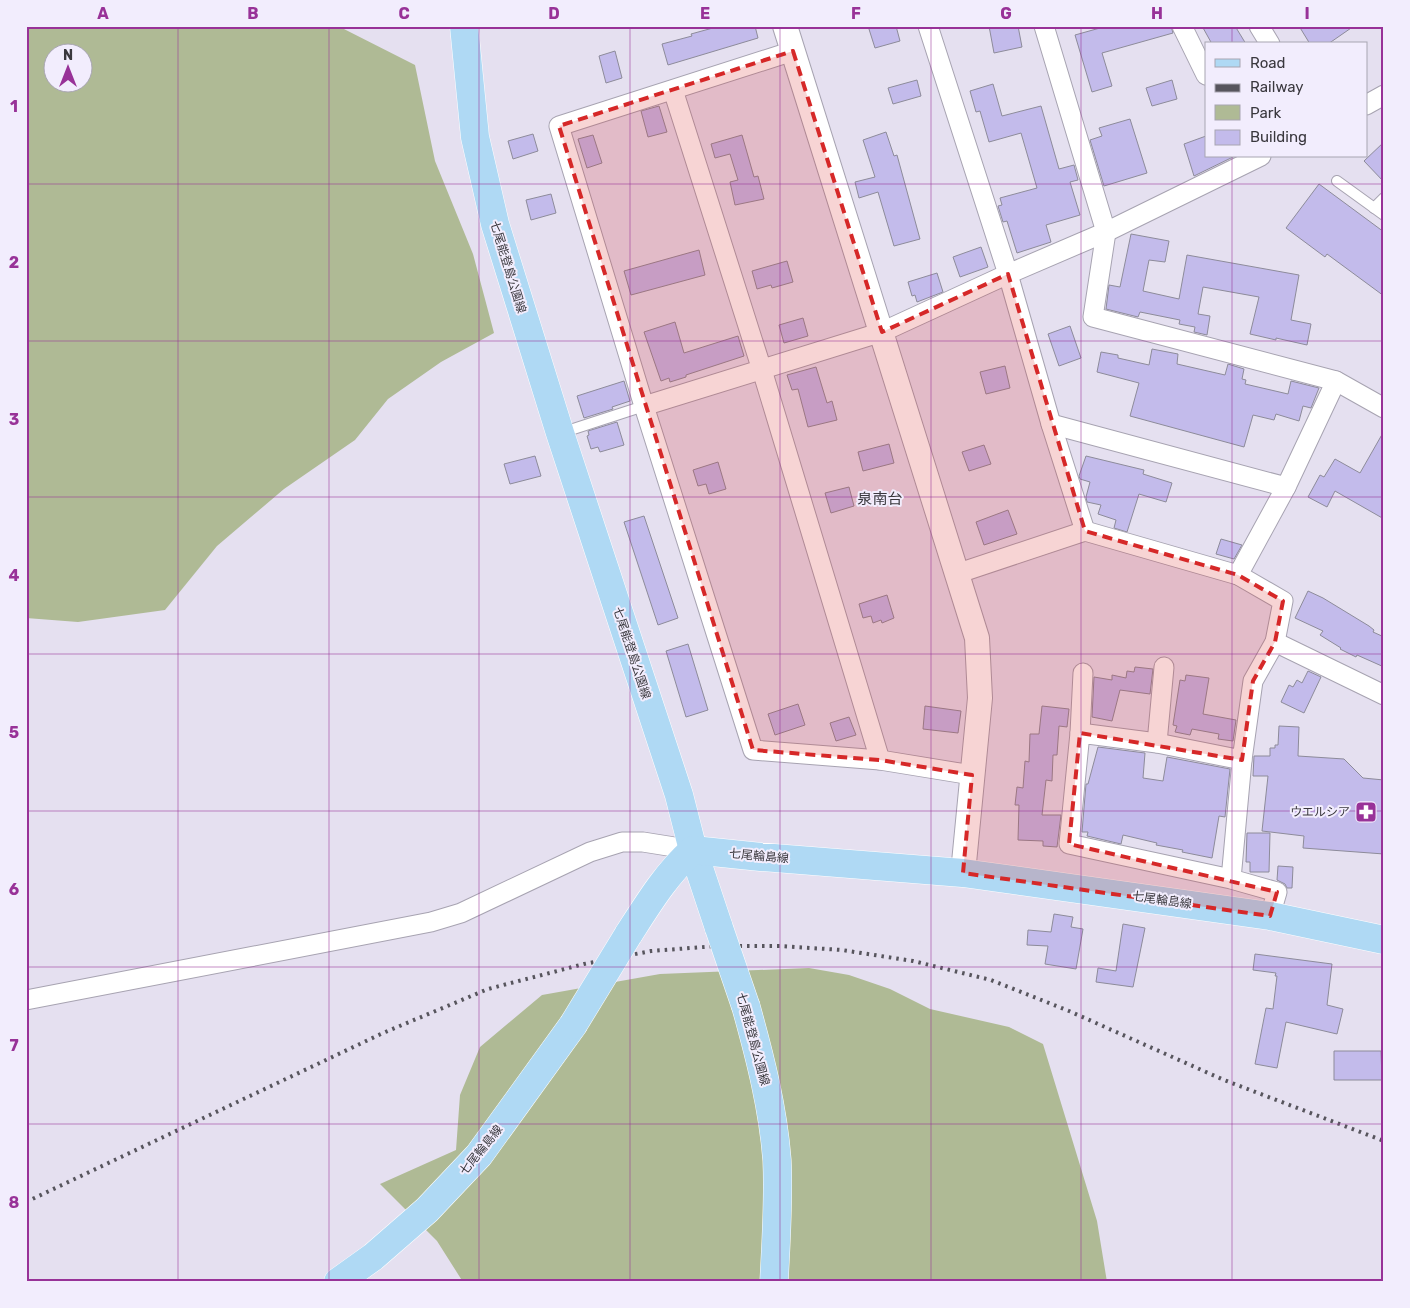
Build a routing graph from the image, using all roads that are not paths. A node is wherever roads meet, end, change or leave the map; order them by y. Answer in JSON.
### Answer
{"nodes":[{"id":1,"x":464,"y":26,"type":"edge"},
{"id":2,"x":785,"y":26,"type":"edge"},
{"id":3,"x":928,"y":26,"type":"edge"},
{"id":4,"x":1044,"y":26,"type":"edge"},
{"id":5,"x":1182,"y":26,"type":"edge"},
{"id":6,"x":1259,"y":26,"type":"edge"},
{"id":7,"x":1269,"y":42,"type":"edge"},
{"id":8,"x":793,"y":51,"type":"junction"},
{"id":9,"x":1205,"y":73,"type":"edge"},
{"id":10,"x":673,"y":90,"type":"junction"},
{"id":11,"x":1384,"y":95,"type":"edge"},
{"id":12,"x":1368,"y":104,"type":"edge"},
{"id":13,"x":1253,"y":158,"type":"edge"},
{"id":14,"x":1337,"y":181,"type":"dead end"},
{"id":15,"x":1384,"y":198,"type":"edge"},
{"id":16,"x":1374,"y":208,"type":"junction"},
{"id":17,"x":1384,"y":215,"type":"edge"},
{"id":18,"x":1106,"y":232,"type":"junction"},
{"id":19,"x":1008,"y":274,"type":"junction"},
{"id":20,"x":882,"y":332,"type":"junction"},
{"id":21,"x":762,"y":370,"type":"junction"},
{"id":22,"x":1336,"y":381,"type":"junction"},
{"id":23,"x":644,"y":406,"type":"junction"},
{"id":24,"x":1384,"y":408,"type":"edge"},
{"id":25,"x":1051,"y":424,"type":"junction"},
{"id":26,"x":560,"y":433,"type":"junction"},
{"id":27,"x":1286,"y":487,"type":"junction"},
{"id":28,"x":1085,"y":531,"type":"junction"},
{"id":29,"x":956,"y":574,"type":"junction"},
{"id":30,"x":1238,"y":575,"type":"junction"},
{"id":31,"x":1275,"y":642,"type":"junction"},
{"id":32,"x":1164,"y":667,"type":"dead end"},
{"id":33,"x":1083,"y":673,"type":"dead end"},
{"id":34,"x":1384,"y":695,"type":"edge"},
{"id":35,"x":1080,"y":733,"type":"junction"},
{"id":36,"x":1157,"y":743,"type":"junction"},
{"id":37,"x":880,"y":760,"type":"junction"},
{"id":38,"x":1242,"y":760,"type":"junction"},
{"id":39,"x":972,"y":775,"type":"junction"},
{"id":40,"x":694,"y":850,"type":"junction"},
{"id":41,"x":963,"y":873,"type":"junction"},
{"id":42,"x":1231,"y":880,"type":"junction"},
{"id":43,"x":1270,"y":916,"type":"junction"},
{"id":44,"x":1384,"y":940,"type":"edge"},
{"id":45,"x":26,"y":1000,"type":"edge"},
{"id":46,"x":338,"y":1282,"type":"edge"},
{"id":47,"x":774,"y":1282,"type":"edge"}],
"edges":[{"from":1,"to":26,"type":"main road","name":"七尾能登島公園線"},
{"from":2,"to":8,"type":"street"},
{"from":3,"to":19,"type":"street"},
{"from":4,"to":18,"type":"street"},
{"from":5,"to":9,"type":"street"},
{"from":6,"to":7,"type":"street"},
{"from":8,"to":10,"type":"street"},
{"from":8,"to":20,"type":"street"},
{"from":10,"to":21,"type":"street"},
{"from":10,"to":23,"type":"street"},
{"from":11,"to":12,"type":"street"},
{"from":13,"to":18,"type":"street"},
{"from":14,"to":16,"type":"lane"},
{"from":15,"to":16,"type":"lane"},
{"from":16,"to":17,"type":"lane"},
{"from":18,"to":19,"type":"street"},
{"from":18,"to":22,"type":"street"},
{"from":19,"to":20,"type":"street"},
{"from":19,"to":25,"type":"street"},
{"from":20,"to":21,"type":"street"},
{"from":20,"to":29,"type":"street"},
{"from":21,"to":23,"type":"street"},
{"from":21,"to":37,"type":"street"},
{"from":22,"to":24,"type":"street"},
{"from":22,"to":27,"type":"street"},
{"from":23,"to":26,"type":"lane"},
{"from":23,"to":37,"type":"street"},
{"from":25,"to":27,"type":"street"},
{"from":25,"to":28,"type":"street"},
{"from":26,"to":40,"type":"main road","name":"七尾能登島公園線"},
{"from":27,"to":30,"type":"street"},
{"from":28,"to":29,"type":"street"},
{"from":28,"to":30,"type":"street"},
{"from":29,"to":39,"type":"street"},
{"from":30,"to":31,"type":"street"},
{"from":31,"to":34,"type":"street"},
{"from":31,"to":38,"type":"street"},
{"from":32,"to":36,"type":"street"},
{"from":33,"to":35,"type":"street"},
{"from":35,"to":36,"type":"street"},
{"from":35,"to":42,"type":"street"},
{"from":36,"to":38,"type":"street"},
{"from":37,"to":39,"type":"street"},
{"from":38,"to":42,"type":"street"},
{"from":39,"to":41,"type":"street"},
{"from":40,"to":41,"type":"main road","name":"七尾輪島線"},
{"from":40,"to":45,"type":"street"},
{"from":40,"to":46,"type":"main road","name":"七尾輪島線","bridge":true},
{"from":40,"to":47,"type":"main road","name":"七尾能登島公園線","bridge":true},
{"from":41,"to":43,"type":"main road","name":"七尾輪島線"},
{"from":42,"to":43,"type":"street"},
{"from":43,"to":44,"type":"main road","name":"七尾輪島線"}]}
